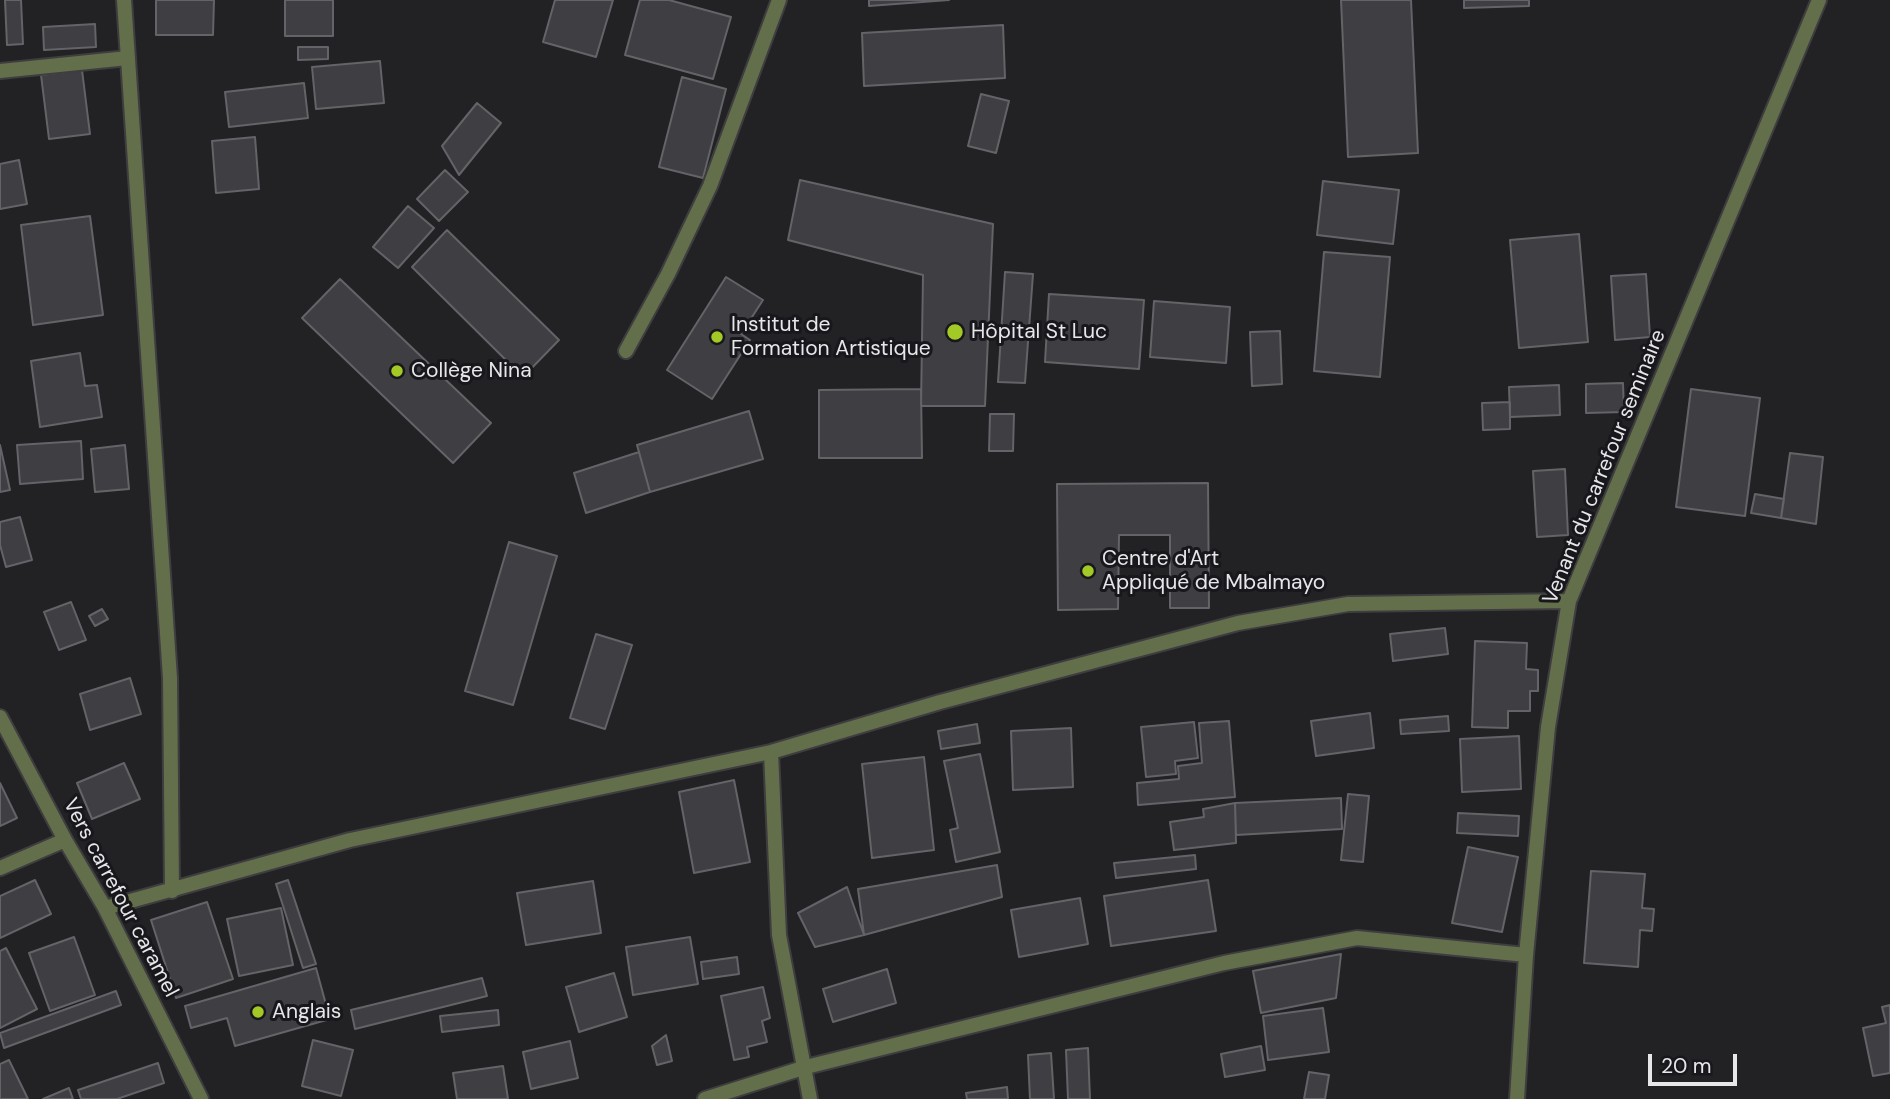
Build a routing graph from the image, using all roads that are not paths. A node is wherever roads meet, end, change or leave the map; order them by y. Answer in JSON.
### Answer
{"nodes":[{"id":1,"x":124,"y":0,"type":"edge"},
{"id":2,"x":779,"y":0,"type":"edge"},
{"id":3,"x":1819,"y":0,"type":"edge"},
{"id":4,"x":128,"y":58,"type":"junction"},
{"id":5,"x":0,"y":71,"type":"edge"},
{"id":6,"x":626,"y":351,"type":"dead end"},
{"id":7,"x":1569,"y":601,"type":"junction"},
{"id":8,"x":0,"y":717,"type":"edge"},
{"id":9,"x":771,"y":752,"type":"junction"},
{"id":10,"x":65,"y":841,"type":"junction"},
{"id":11,"x":0,"y":868,"type":"edge"},
{"id":12,"x":172,"y":891,"type":"junction"},
{"id":13,"x":105,"y":908,"type":"junction"},
{"id":14,"x":1526,"y":955,"type":"junction"},
{"id":15,"x":806,"y":1067,"type":"junction"},
{"id":16,"x":201,"y":1099,"type":"edge"},
{"id":17,"x":705,"y":1099,"type":"edge"},
{"id":18,"x":810,"y":1099,"type":"edge"},
{"id":19,"x":1517,"y":1099,"type":"edge"}],
"edges":[{"from":1,"to":4,"type":"street"},
{"from":2,"to":6,"type":"street"},
{"from":3,"to":7,"type":"street","name":"Venant du carrefour seminaire"},
{"from":4,"to":5,"type":"street"},
{"from":4,"to":12,"type":"street"},
{"from":7,"to":9,"type":"street"},
{"from":7,"to":14,"type":"street","name":"Venant du carrefour seminaire"},
{"from":8,"to":10,"type":"street","name":"Vers carrefour caramel"},
{"from":9,"to":12,"type":"street"},
{"from":9,"to":15,"type":"street"},
{"from":10,"to":11,"type":"street"},
{"from":10,"to":13,"type":"street","name":"Vers carrefour caramel"},
{"from":12,"to":13,"type":"street"},
{"from":13,"to":16,"type":"street","name":"Vers carrefour caramel"},
{"from":14,"to":15,"type":"street"},
{"from":14,"to":19,"type":"street","name":"Venant du carrefour seminaire"},
{"from":15,"to":17,"type":"street"},
{"from":15,"to":18,"type":"street"}]}
